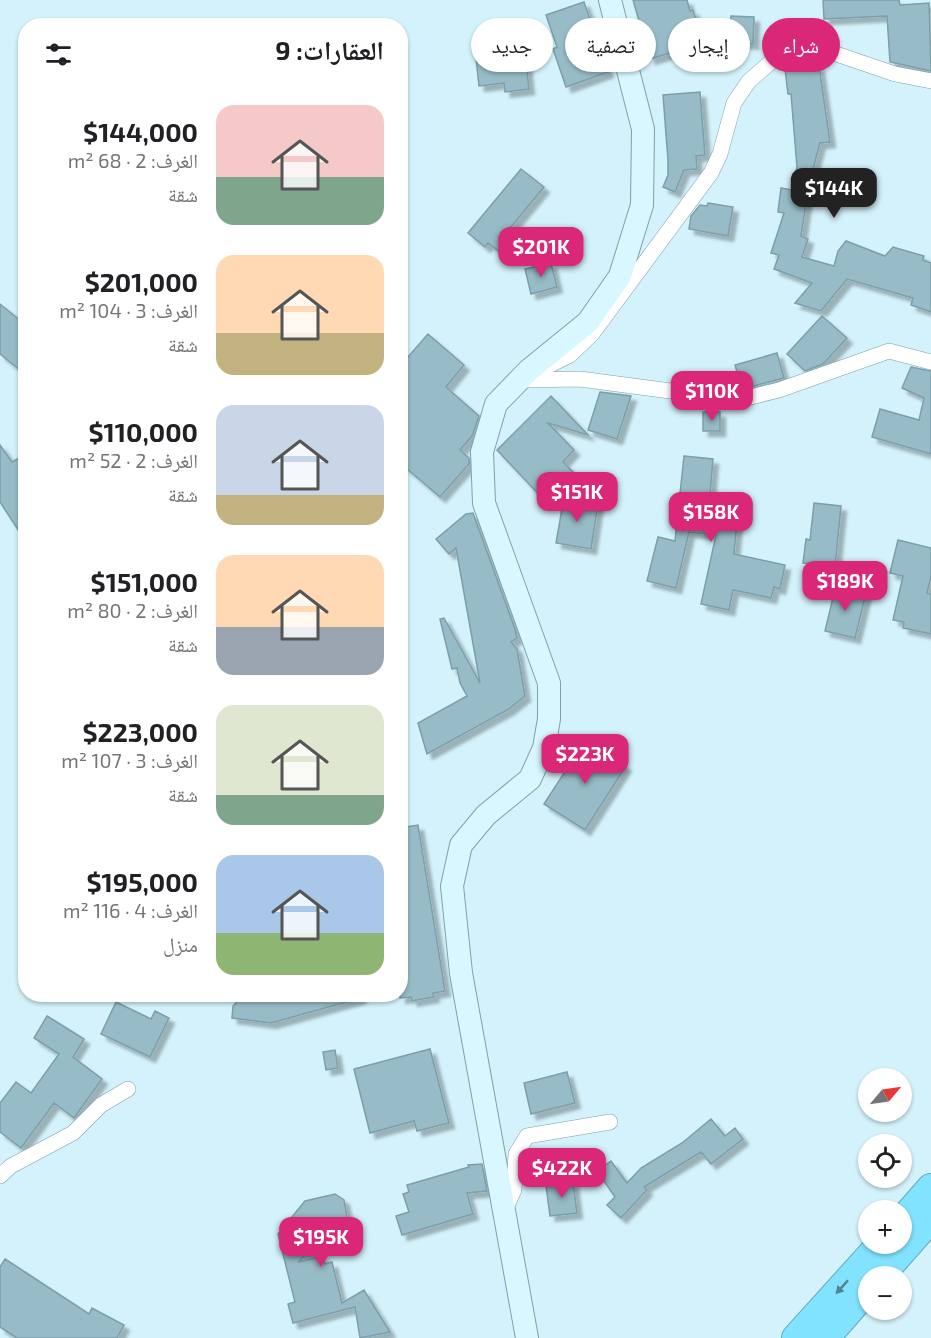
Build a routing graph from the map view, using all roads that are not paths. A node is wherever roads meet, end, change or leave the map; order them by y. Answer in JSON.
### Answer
{"nodes":[{"id":1,"x":610,"y":0,"type":"edge"},
{"id":2,"x":931,"y":81,"type":"edge"},
{"id":3,"x":931,"y":362,"type":"edge"},
{"id":4,"x":520,"y":380,"type":"junction"},
{"id":5,"x":128,"y":1089,"type":"dead end"},
{"id":6,"x":610,"y":1122,"type":"dead end"},
{"id":7,"x":0,"y":1176,"type":"edge"},
{"id":8,"x":931,"y":1188,"type":"edge"},
{"id":9,"x":912,"y":1210,"type":"edge"},
{"id":10,"x":504,"y":1212,"type":"junction"},
{"id":11,"x":931,"y":1218,"type":"edge"},
{"id":12,"x":872,"y":1254,"type":"edge"},
{"id":13,"x":889,"y":1266,"type":"edge"},
{"id":14,"x":858,"y":1300,"type":"edge"},
{"id":15,"x":527,"y":1338,"type":"edge"},
{"id":16,"x":796,"y":1338,"type":"edge"},
{"id":17,"x":825,"y":1338,"type":"edge"}],
"edges":[{"from":1,"to":4,"type":"main road"},
{"from":2,"to":4,"type":"street"},
{"from":3,"to":4,"type":"street"},
{"from":4,"to":10,"type":"main road"},
{"from":5,"to":7,"type":"street"},
{"from":6,"to":10,"type":"street"},
{"from":8,"to":9,"type":"highway"},
{"from":10,"to":15,"type":"main road"},
{"from":11,"to":13,"type":"highway"},
{"from":12,"to":16,"type":"highway","one_way":true},
{"from":14,"to":17,"type":"highway"}]}
